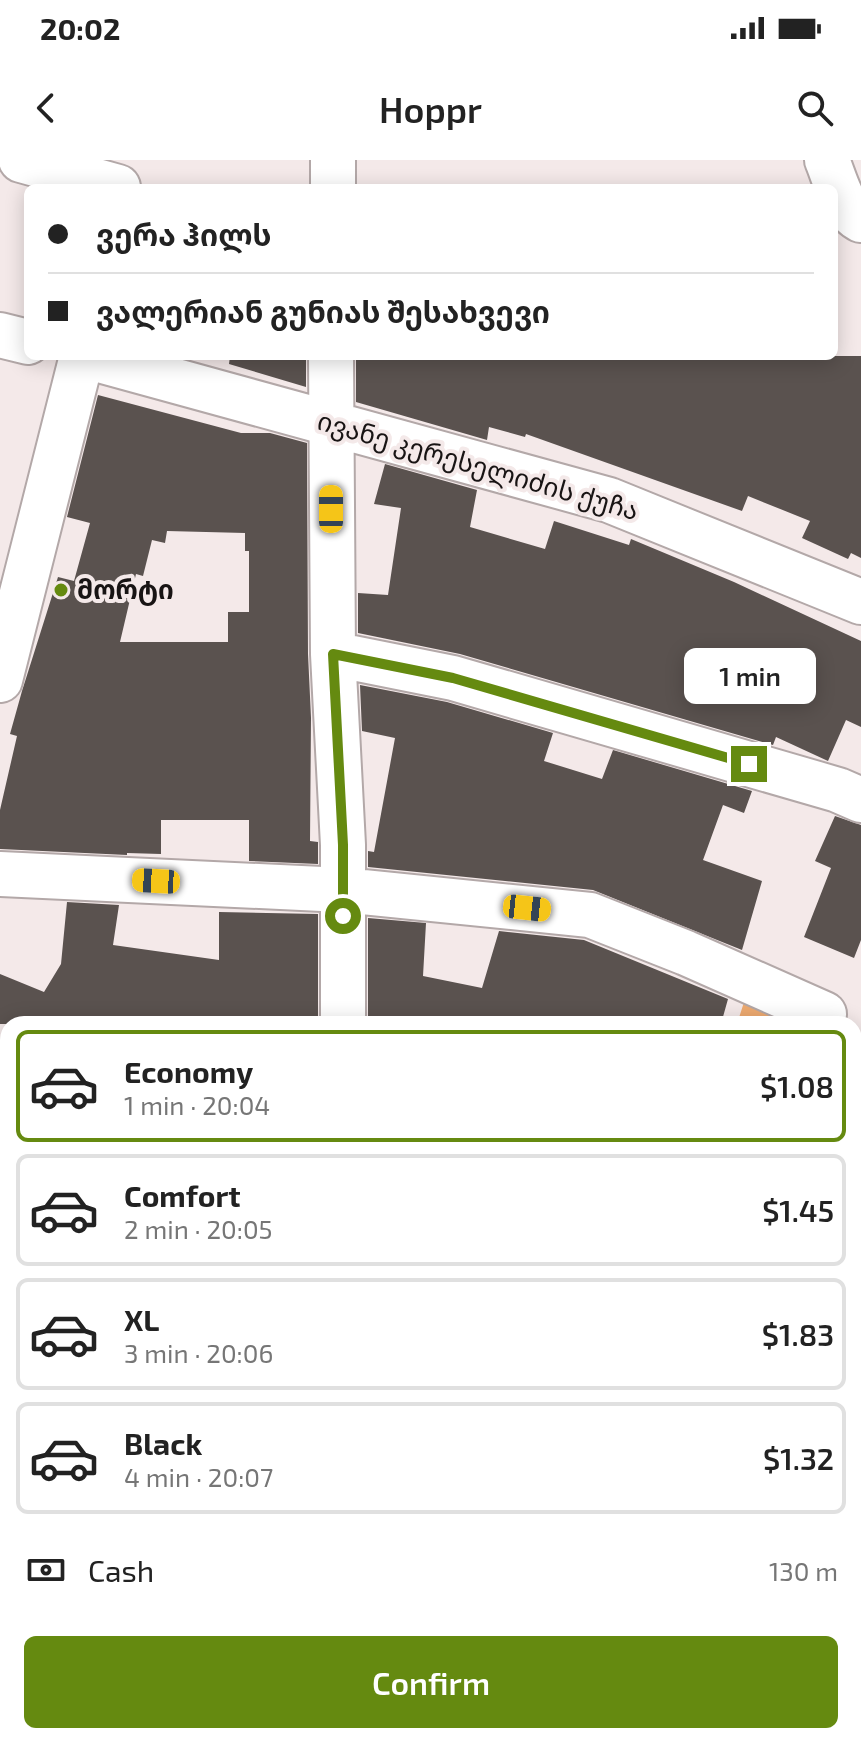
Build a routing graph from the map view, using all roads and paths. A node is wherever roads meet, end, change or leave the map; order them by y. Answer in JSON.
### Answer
{"nodes":[{"id":1,"x":21,"y":160,"type":"edge"},
{"id":2,"x":125,"y":160,"type":"edge"},
{"id":3,"x":333,"y":160,"type":"edge"},
{"id":4,"x":827,"y":160,"type":"edge"},
{"id":5,"x":104,"y":184,"type":"edge"},
{"id":6,"x":119,"y":184,"type":"edge"},
{"id":7,"x":333,"y":184,"type":"edge"},
{"id":8,"x":837,"y":184,"type":"edge"},
{"id":9,"x":838,"y":187,"type":"edge"},
{"id":10,"x":861,"y":220,"type":"edge"},
{"id":11,"x":0,"y":335,"type":"edge"},
{"id":12,"x":24,"y":341,"type":"edge"},
{"id":13,"x":82,"y":360,"type":"edge"},
{"id":14,"x":98,"y":360,"type":"edge"},
{"id":15,"x":331,"y":360,"type":"edge"},
{"id":16,"x":330,"y":422,"type":"junction"},
{"id":17,"x":861,"y":602,"type":"edge"},
{"id":18,"x":333,"y":654,"type":"junction"},
{"id":19,"x":0,"y":680,"type":"edge"},
{"id":20,"x":861,"y":800,"type":"edge"},
{"id":21,"x":0,"y":874,"type":"edge"},
{"id":22,"x":343,"y":890,"type":"junction"},
{"id":23,"x":824,"y":1014,"type":"dead end"},
{"id":24,"x":343,"y":1016,"type":"edge"}],
"edges":[{"from":1,"to":5,"type":"street"},
{"from":2,"to":6,"type":"street"},
{"from":3,"to":7,"type":"street"},
{"from":4,"to":8,"type":"street"},
{"from":9,"to":10,"type":"street"},
{"from":11,"to":12,"type":"street"},
{"from":13,"to":19,"type":"street"},
{"from":14,"to":16,"type":"street","name":"ივანე კერესელიძის ქუჩა"},
{"from":15,"to":16,"type":"street"},
{"from":16,"to":17,"type":"street","name":"ივანე კერესელიძის ქუჩა"},
{"from":16,"to":18,"type":"street"},
{"from":18,"to":20,"type":"street"},
{"from":18,"to":22,"type":"street"},
{"from":21,"to":22,"type":"street"},
{"from":22,"to":23,"type":"street"},
{"from":22,"to":24,"type":"street"}]}
